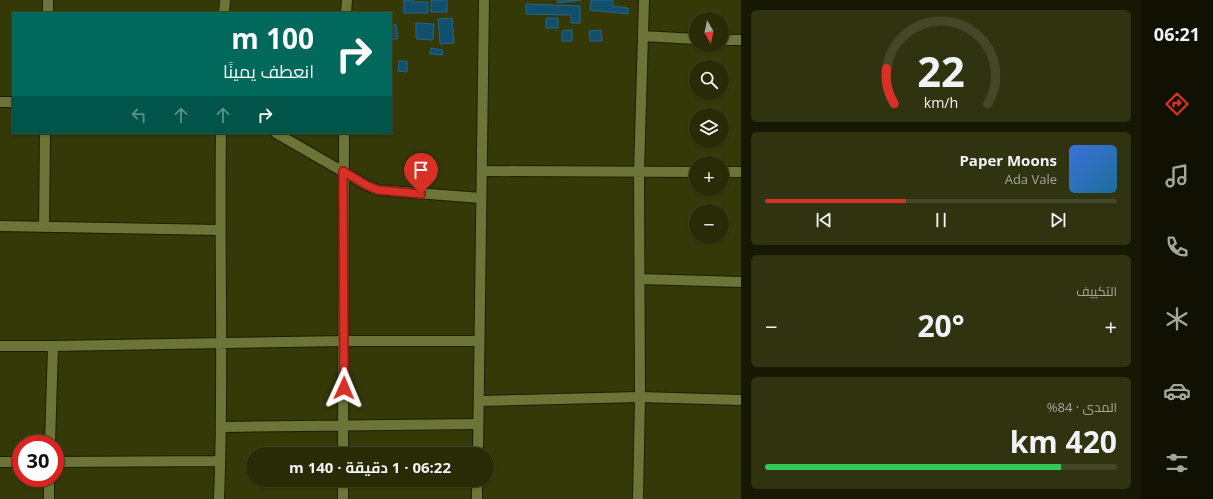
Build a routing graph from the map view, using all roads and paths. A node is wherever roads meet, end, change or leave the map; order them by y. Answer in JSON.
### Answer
{"nodes":[{"id":1,"x":48,"y":0,"type":"edge"},
{"id":2,"x":225,"y":0,"type":"edge"},
{"id":3,"x":347,"y":0,"type":"edge"},
{"id":4,"x":484,"y":0,"type":"edge"},
{"id":5,"x":644,"y":0,"type":"edge"},
{"id":6,"x":48,"y":12,"type":"edge"},
{"id":7,"x":224,"y":12,"type":"edge"},
{"id":8,"x":346,"y":12,"type":"edge"},
{"id":9,"x":643,"y":36,"type":"junction"},
{"id":10,"x":689,"y":38,"type":"edge"},
{"id":11,"x":729,"y":40,"type":"edge"},
{"id":12,"x":741,"y":40,"type":"edge"},
{"id":13,"x":0,"y":102,"type":"edge"},
{"id":14,"x":12,"y":102,"type":"edge"},
{"id":15,"x":45,"y":134,"type":"edge"},
{"id":16,"x":221,"y":134,"type":"edge"},
{"id":17,"x":278,"y":134,"type":"edge"},
{"id":18,"x":344,"y":134,"type":"edge"},
{"id":19,"x":343,"y":171,"type":"junction"},
{"id":20,"x":482,"y":171,"type":"junction"},
{"id":21,"x":639,"y":172,"type":"junction"},
{"id":22,"x":689,"y":172,"type":"edge"},
{"id":23,"x":729,"y":172,"type":"edge"},
{"id":24,"x":741,"y":172,"type":"edge"},
{"id":25,"x":481,"y":198,"type":"junction"},
{"id":26,"x":0,"y":226,"type":"edge"},
{"id":27,"x":44,"y":226,"type":"junction"},
{"id":28,"x":219,"y":230,"type":"junction"},
{"id":29,"x":640,"y":279,"type":"junction"},
{"id":30,"x":741,"y":282,"type":"edge"},
{"id":31,"x":345,"y":341,"type":"junction"},
{"id":32,"x":479,"y":341,"type":"junction"},
{"id":33,"x":222,"y":342,"type":"junction"},
{"id":34,"x":0,"y":346,"type":"edge"},
{"id":35,"x":53,"y":346,"type":"junction"},
{"id":36,"x":640,"y":397,"type":"junction"},
{"id":37,"x":741,"y":400,"type":"edge"},
{"id":38,"x":479,"y":401,"type":"junction"},
{"id":39,"x":478,"y":424,"type":"junction"},
{"id":40,"x":344,"y":425,"type":"junction"},
{"id":41,"x":221,"y":427,"type":"junction"},
{"id":42,"x":50,"y":435,"type":"edge"},
{"id":43,"x":344,"y":447,"type":"edge"},
{"id":44,"x":478,"y":447,"type":"edge"},
{"id":45,"x":220,"y":460,"type":"junction"},
{"id":46,"x":0,"y":462,"type":"edge"},
{"id":47,"x":12,"y":462,"type":"edge"},
{"id":48,"x":64,"y":462,"type":"edge"},
{"id":49,"x":49,"y":487,"type":"edge"},
{"id":50,"x":343,"y":487,"type":"edge"},
{"id":51,"x":478,"y":487,"type":"edge"},
{"id":52,"x":49,"y":499,"type":"edge"},
{"id":53,"x":219,"y":499,"type":"edge"},
{"id":54,"x":343,"y":499,"type":"edge"},
{"id":55,"x":477,"y":499,"type":"edge"},
{"id":56,"x":638,"y":499,"type":"edge"}],
"edges":[{"from":1,"to":6,"type":"street"},
{"from":2,"to":7,"type":"street"},
{"from":3,"to":8,"type":"street"},
{"from":4,"to":20,"type":"street"},
{"from":5,"to":9,"type":"street"},
{"from":9,"to":10,"type":"street"},
{"from":9,"to":21,"type":"street"},
{"from":11,"to":12,"type":"street"},
{"from":13,"to":14,"type":"street"},
{"from":15,"to":27,"type":"street"},
{"from":16,"to":28,"type":"street"},
{"from":17,"to":19,"type":"street"},
{"from":18,"to":19,"type":"street"},
{"from":19,"to":25,"type":"street"},
{"from":19,"to":31,"type":"street"},
{"from":20,"to":21,"type":"street"},
{"from":20,"to":25,"type":"street"},
{"from":21,"to":22,"type":"street"},
{"from":21,"to":29,"type":"street"},
{"from":23,"to":24,"type":"street"},
{"from":25,"to":32,"type":"street"},
{"from":26,"to":27,"type":"street"},
{"from":27,"to":28,"type":"street"},
{"from":28,"to":33,"type":"street"},
{"from":29,"to":30,"type":"street"},
{"from":29,"to":36,"type":"street"},
{"from":31,"to":32,"type":"street"},
{"from":31,"to":33,"type":"street"},
{"from":31,"to":40,"type":"street"},
{"from":32,"to":38,"type":"street"},
{"from":33,"to":35,"type":"street"},
{"from":33,"to":41,"type":"street"},
{"from":34,"to":35,"type":"street"},
{"from":35,"to":42,"type":"street"},
{"from":36,"to":37,"type":"street"},
{"from":36,"to":38,"type":"street"},
{"from":36,"to":56,"type":"street"},
{"from":38,"to":39,"type":"street"},
{"from":39,"to":40,"type":"street"},
{"from":39,"to":44,"type":"street"},
{"from":40,"to":41,"type":"street"},
{"from":40,"to":43,"type":"street"},
{"from":41,"to":45,"type":"street"},
{"from":45,"to":48,"type":"street"},
{"from":45,"to":53,"type":"street"},
{"from":46,"to":47,"type":"street"},
{"from":49,"to":52,"type":"street"},
{"from":50,"to":54,"type":"street"},
{"from":51,"to":55,"type":"street"}]}
